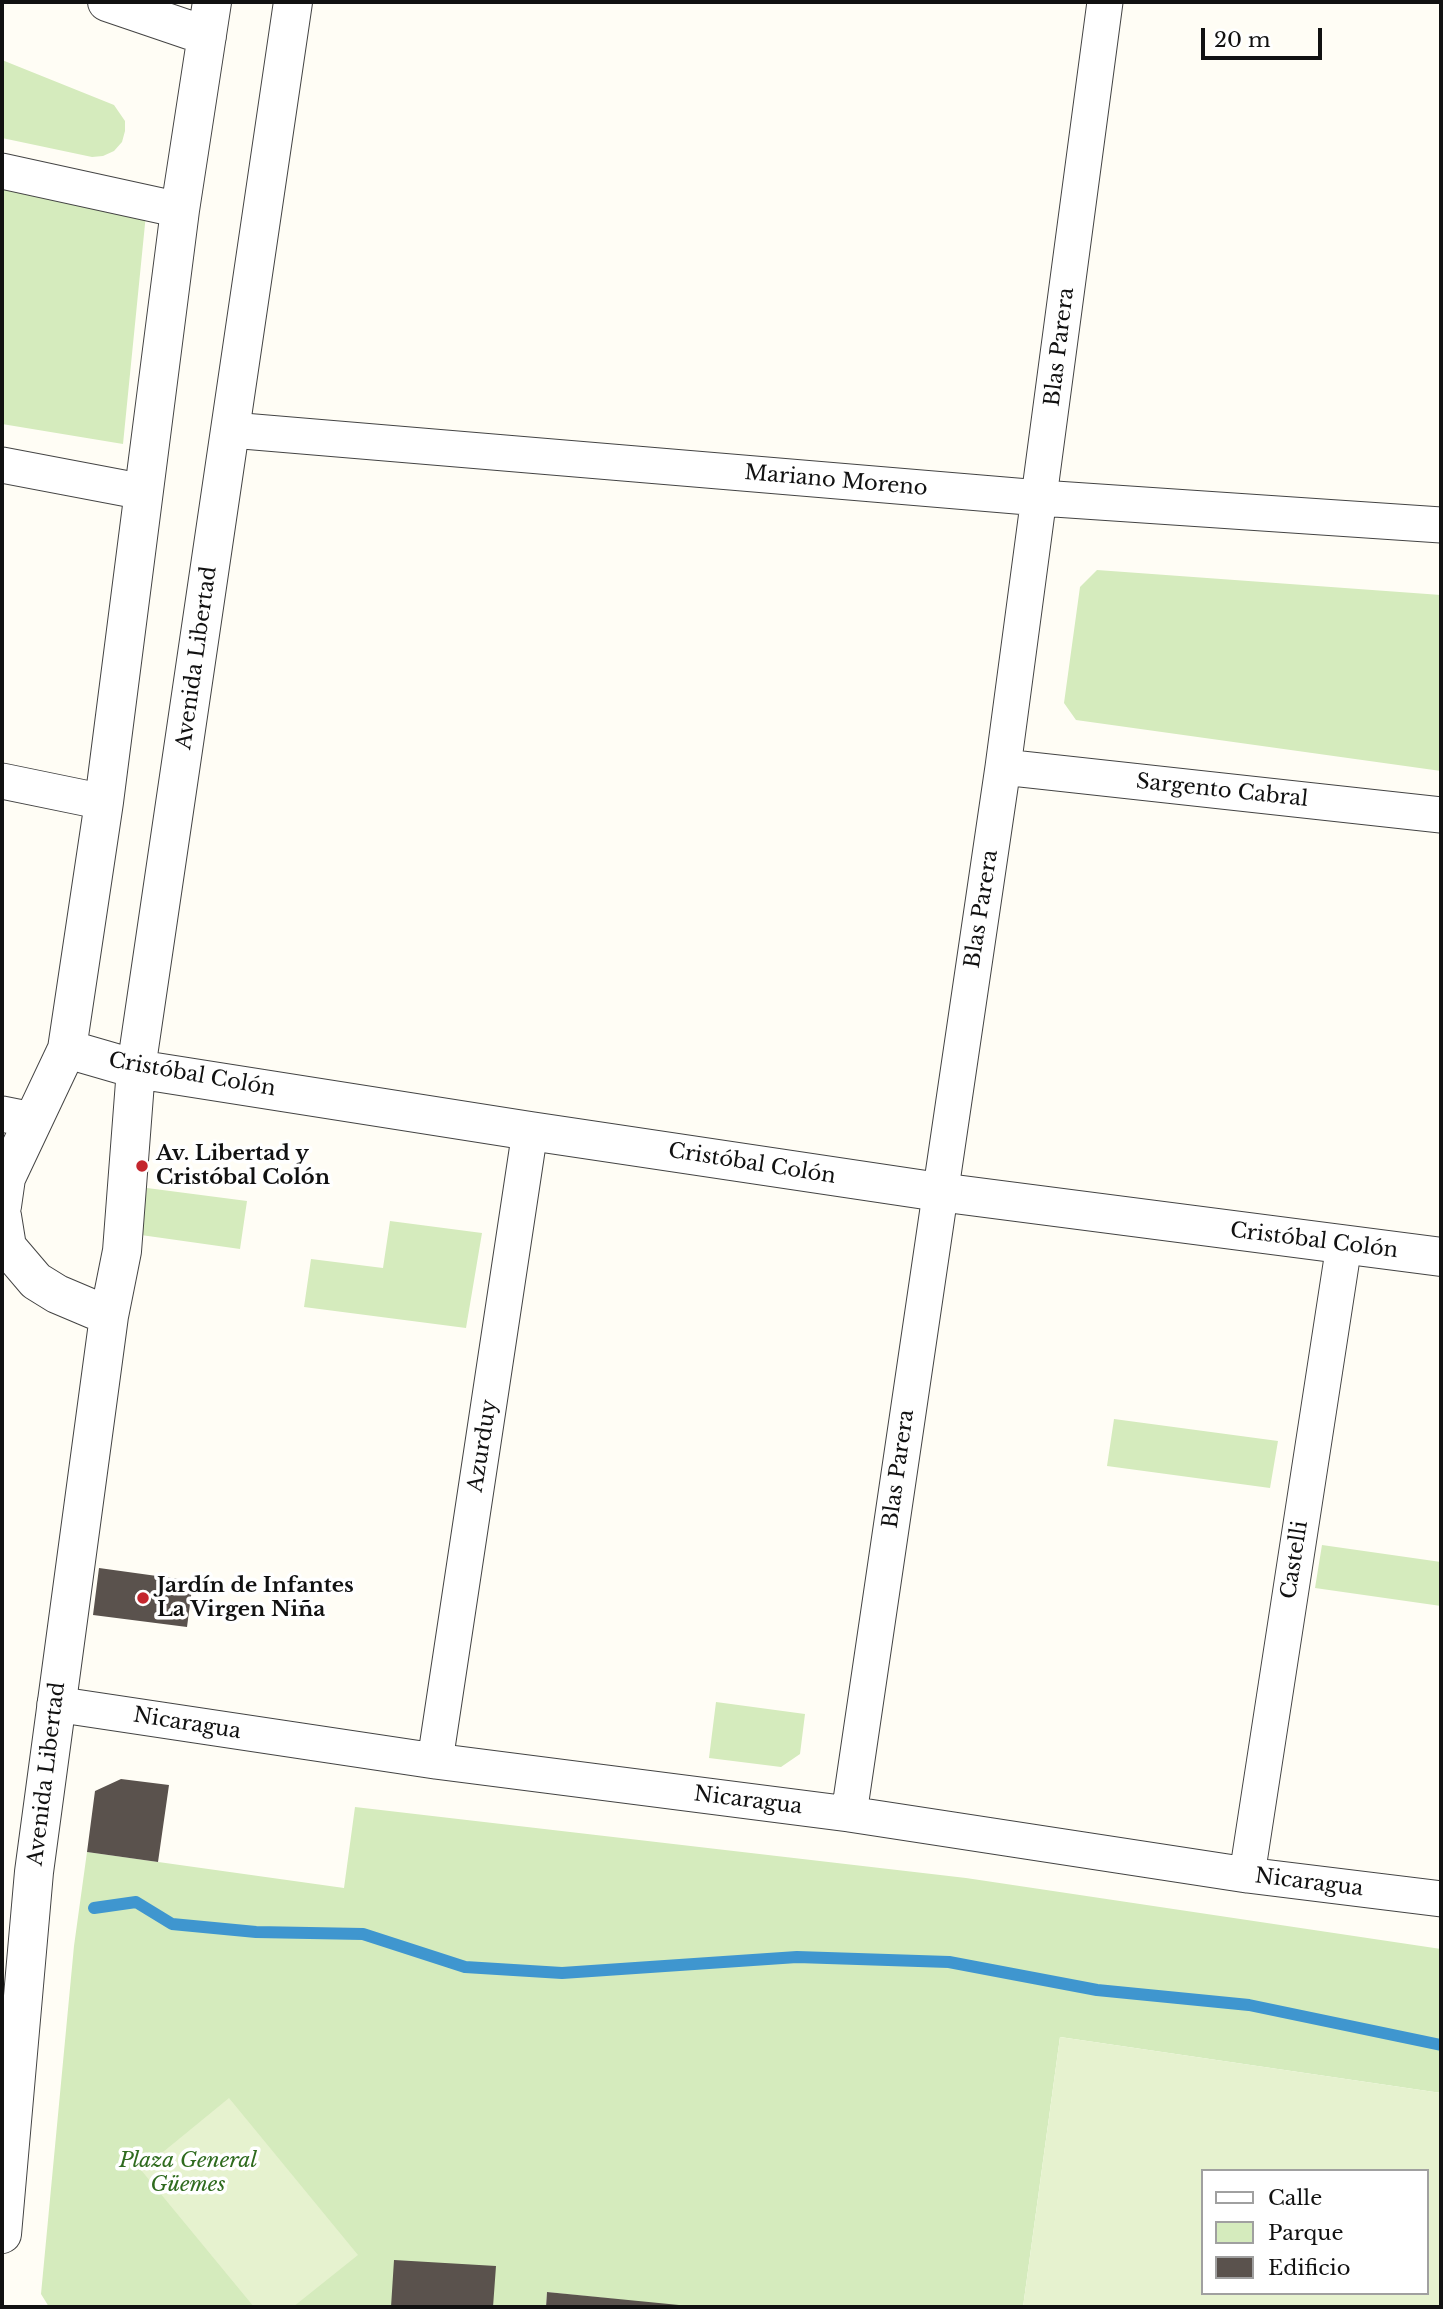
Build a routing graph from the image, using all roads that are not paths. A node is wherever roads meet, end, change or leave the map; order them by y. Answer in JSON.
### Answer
{"nodes":[{"id":1,"x":107,"y":2,"type":"edge"},
{"id":2,"x":293,"y":2,"type":"edge"},
{"id":3,"x":1105,"y":2,"type":"edge"},
{"id":4,"x":210,"y":19,"type":"edge"},
{"id":5,"x":2,"y":171,"type":"edge"},
{"id":6,"x":180,"y":210,"type":"junction"},
{"id":7,"x":231,"y":430,"type":"junction"},
{"id":8,"x":2,"y":465,"type":"edge"},
{"id":9,"x":144,"y":492,"type":"junction"},
{"id":10,"x":1040,"y":498,"type":"junction"},
{"id":11,"x":1441,"y":526,"type":"edge"},
{"id":12,"x":1003,"y":767,"type":"junction"},
{"id":13,"x":2,"y":781,"type":"edge"},
{"id":14,"x":104,"y":802,"type":"junction"},
{"id":15,"x":1441,"y":815,"type":"edge"},
{"id":16,"x":67,"y":1049,"type":"junction"},
{"id":17,"x":136,"y":1069,"type":"junction"},
{"id":18,"x":17,"y":1117,"type":"edge"},
{"id":19,"x":530,"y":1131,"type":"junction"},
{"id":20,"x":939,"y":1192,"type":"junction"},
{"id":21,"x":2,"y":1206,"type":"edge"},
{"id":22,"x":2,"y":1216,"type":"edge"},
{"id":23,"x":1343,"y":1245,"type":"junction"},
{"id":24,"x":1441,"y":1257,"type":"edge"},
{"id":25,"x":109,"y":1316,"type":"junction"},
{"id":26,"x":55,"y":1704,"type":"junction"},
{"id":27,"x":435,"y":1761,"type":"junction"},
{"id":28,"x":849,"y":1814,"type":"junction"},
{"id":29,"x":1247,"y":1875,"type":"junction"},
{"id":30,"x":1441,"y":1899,"type":"edge"},
{"id":31,"x":2,"y":2234,"type":"edge"}],
"edges":[{"from":1,"to":4,"type":"street"},
{"from":2,"to":7,"type":"street","name":"Avenida Libertad"},
{"from":3,"to":10,"type":"street","name":"Blas Parera"},
{"from":4,"to":6,"type":"street"},
{"from":5,"to":6,"type":"street"},
{"from":6,"to":9,"type":"street"},
{"from":7,"to":10,"type":"street","name":"Mariano Moreno"},
{"from":7,"to":17,"type":"street","name":"Avenida Libertad"},
{"from":8,"to":9,"type":"street"},
{"from":9,"to":14,"type":"street"},
{"from":10,"to":11,"type":"street","name":"Mariano Moreno"},
{"from":10,"to":12,"type":"street","name":"Blas Parera"},
{"from":12,"to":15,"type":"street","name":"Sargento Cabral"},
{"from":12,"to":20,"type":"street","name":"Blas Parera"},
{"from":13,"to":14,"type":"street"},
{"from":14,"to":16,"type":"street"},
{"from":16,"to":17,"type":"street","name":"Cristóbal Colón"},
{"from":16,"to":18,"type":"street"},
{"from":17,"to":19,"type":"street","name":"Cristóbal Colón"},
{"from":17,"to":25,"type":"street","name":"Avenida Libertad"},
{"from":18,"to":21,"type":"street"},
{"from":19,"to":20,"type":"street","name":"Cristóbal Colón"},
{"from":19,"to":27,"type":"street","name":"Azurduy"},
{"from":20,"to":23,"type":"street","name":"Cristóbal Colón"},
{"from":20,"to":28,"type":"street","name":"Blas Parera"},
{"from":22,"to":25,"type":"street"},
{"from":23,"to":24,"type":"street","name":"Cristóbal Colón"},
{"from":23,"to":29,"type":"street","name":"Castelli"},
{"from":25,"to":26,"type":"street","name":"Avenida Libertad"},
{"from":26,"to":27,"type":"street","name":"Nicaragua"},
{"from":26,"to":31,"type":"street","name":"Avenida Libertad"},
{"from":27,"to":28,"type":"street","name":"Nicaragua"},
{"from":28,"to":29,"type":"street","name":"Nicaragua"},
{"from":29,"to":30,"type":"street","name":"Nicaragua"}]}
